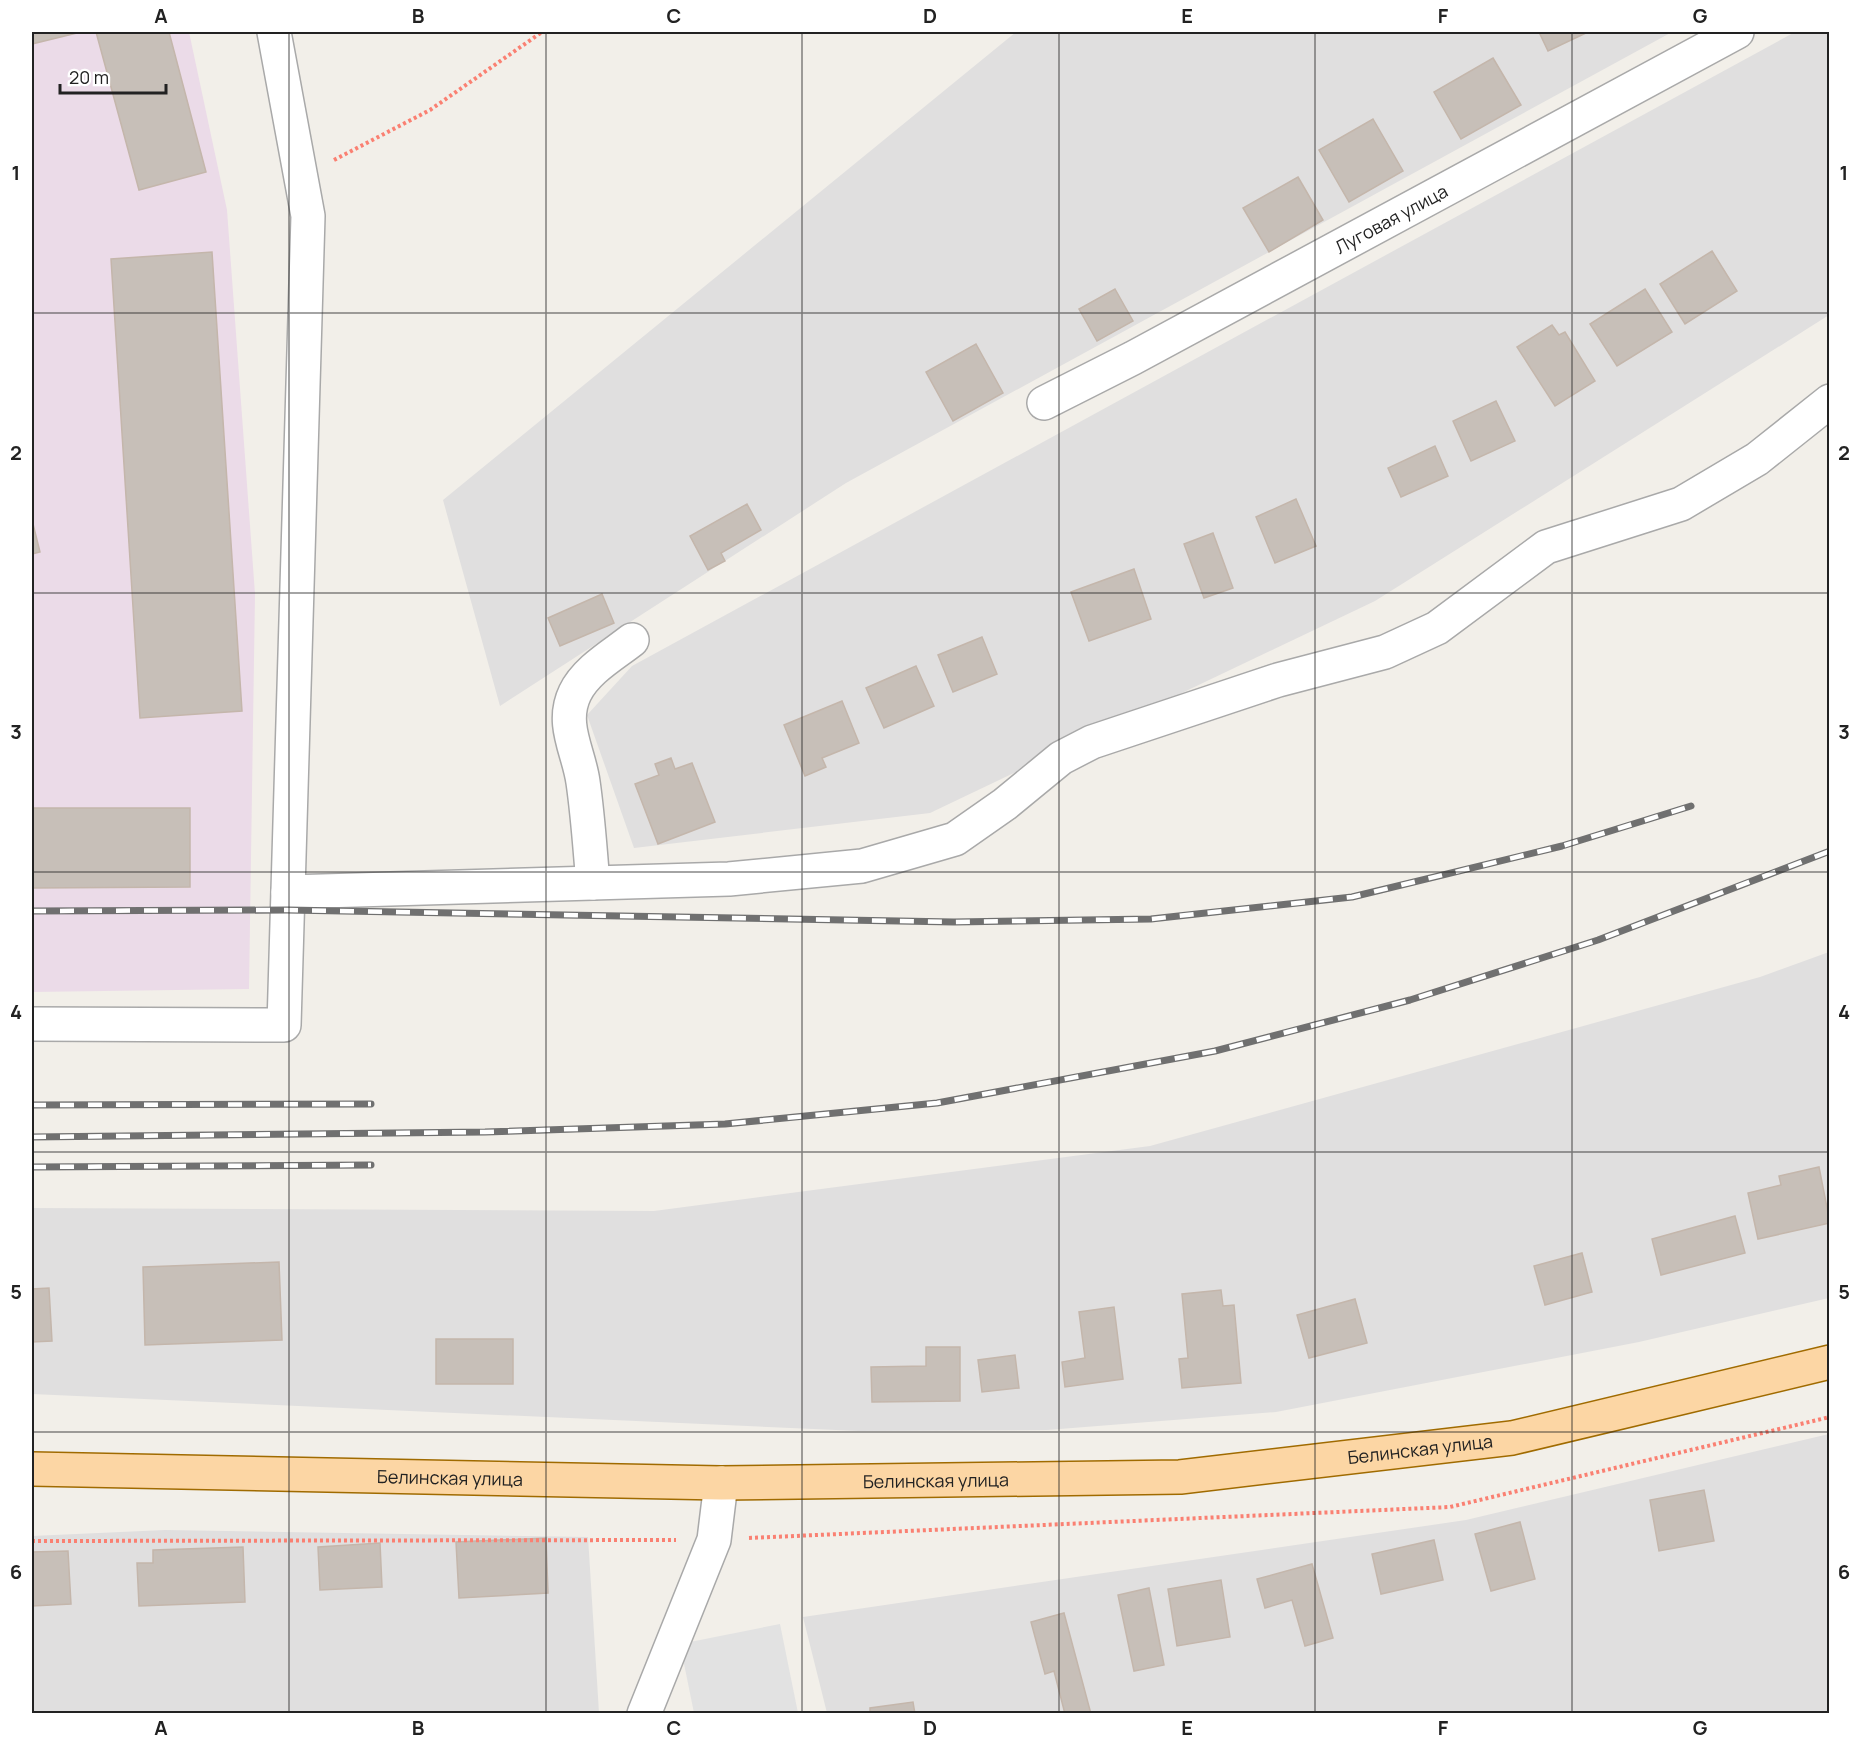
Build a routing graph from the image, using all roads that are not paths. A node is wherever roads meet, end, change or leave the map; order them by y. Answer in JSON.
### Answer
{"nodes":[{"id":1,"x":274,"y":32,"type":"edge"},
{"id":2,"x":1737,"y":32,"type":"edge"},
{"id":3,"x":1830,"y":401,"type":"edge"},
{"id":4,"x":1044,"y":403,"type":"dead end"},
{"id":5,"x":632,"y":640,"type":"dead end"},
{"id":6,"x":593,"y":883,"type":"junction"},
{"id":7,"x":288,"y":892,"type":"junction"},
{"id":8,"x":32,"y":1024,"type":"edge"},
{"id":9,"x":1830,"y":1362,"type":"edge"},
{"id":10,"x":32,"y":1469,"type":"edge"},
{"id":11,"x":721,"y":1483,"type":"junction"},
{"id":12,"x":644,"y":1713,"type":"edge"}],
"edges":[{"from":1,"to":7,"type":"street"},
{"from":2,"to":4,"type":"street","name":"Луговая улица"},
{"from":3,"to":6,"type":"street"},
{"from":5,"to":6,"type":"street"},
{"from":6,"to":7,"type":"street"},
{"from":7,"to":8,"type":"street"},
{"from":9,"to":11,"type":"main road","name":"Белинская улица"},
{"from":10,"to":11,"type":"main road","name":"Белинская улица"},
{"from":11,"to":12,"type":"street"}]}
